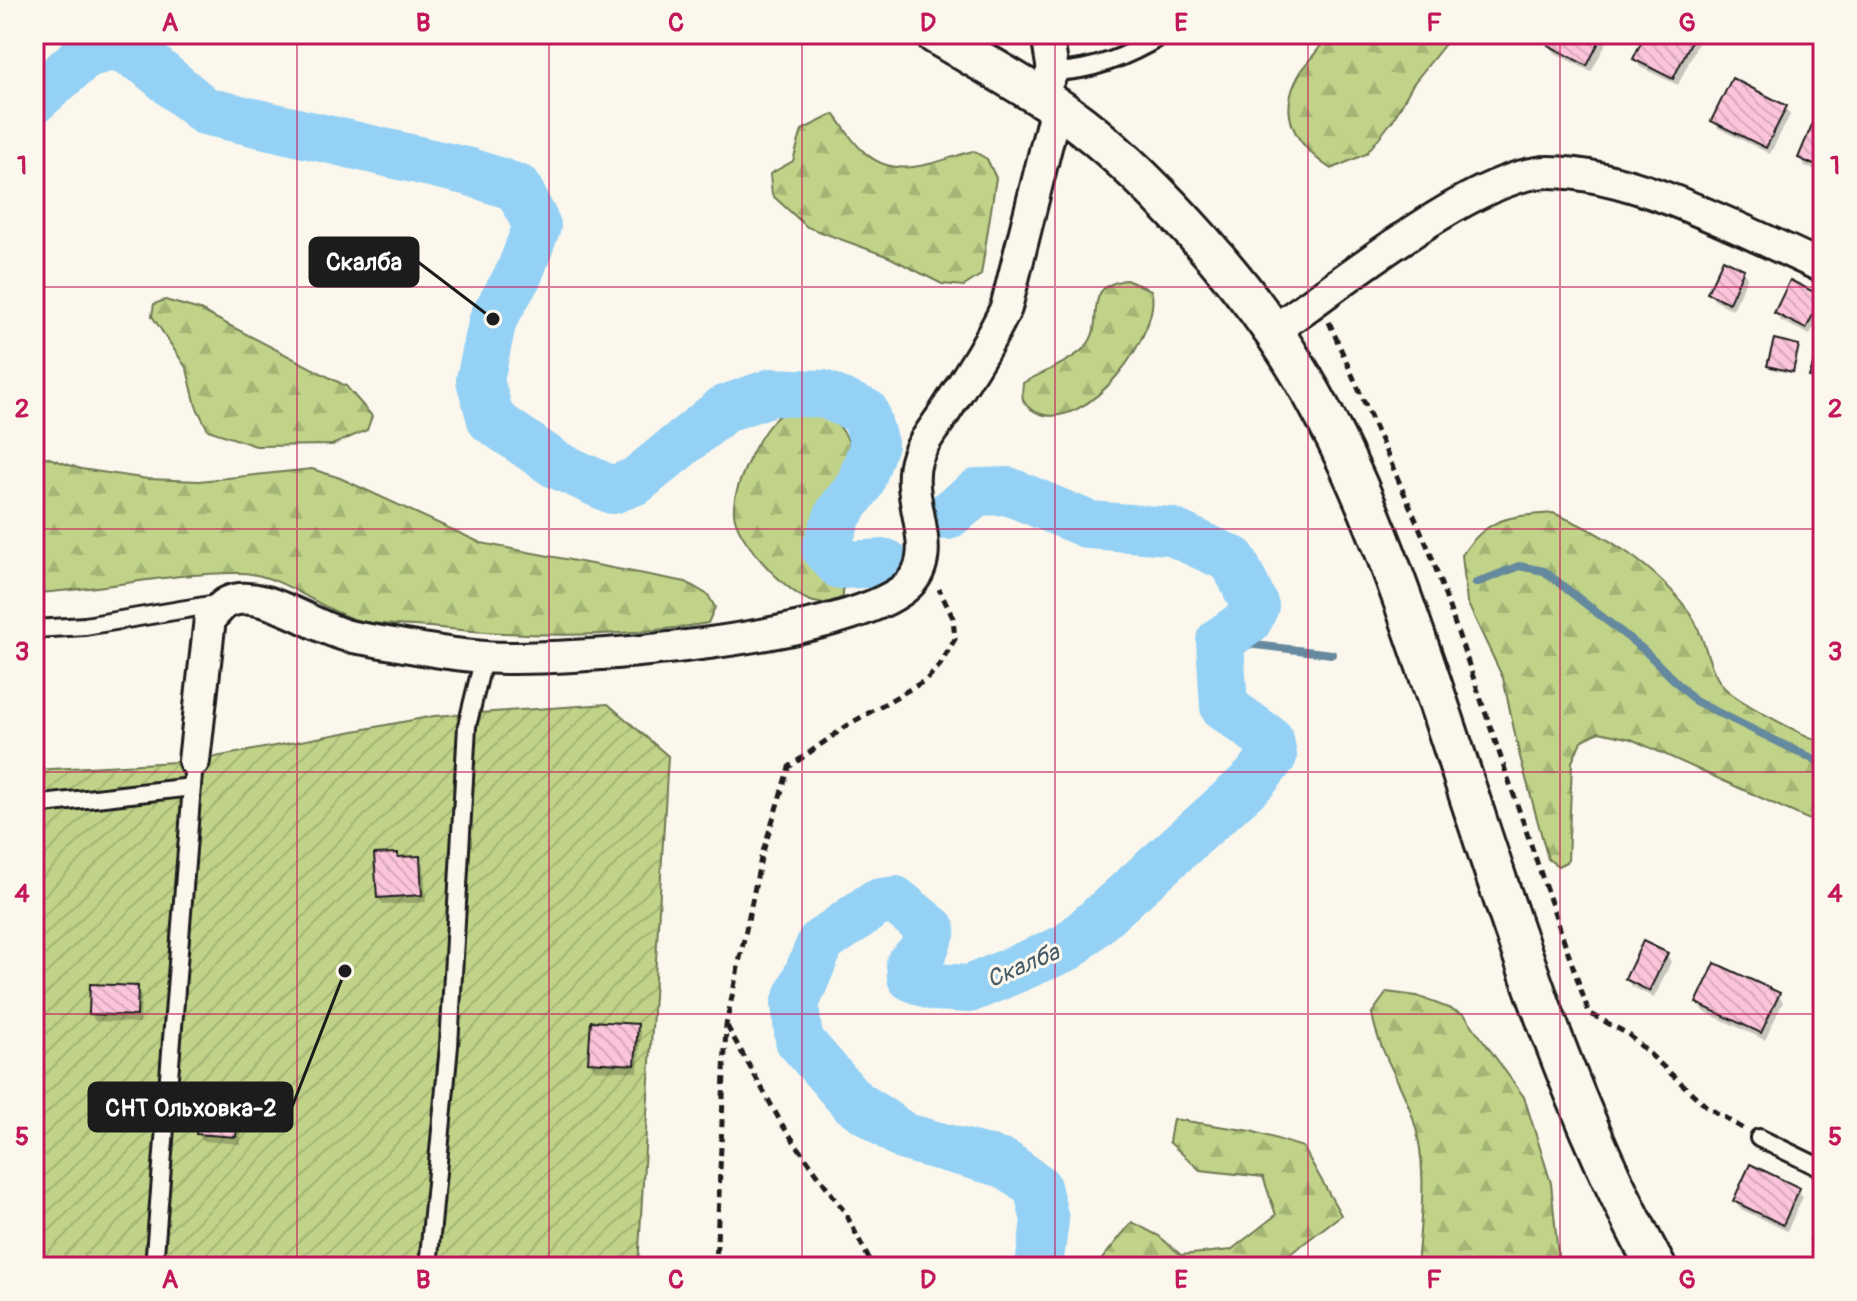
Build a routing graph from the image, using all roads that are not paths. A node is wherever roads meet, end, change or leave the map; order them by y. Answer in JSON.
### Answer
{"nodes":[{"id":1,"x":935,"y":34,"type":"edge"},
{"id":2,"x":1047,"y":34,"type":"edge"},
{"id":3,"x":1165,"y":34,"type":"edge"},
{"id":4,"x":1049,"y":92,"type":"junction"},
{"id":5,"x":1823,"y":267,"type":"edge"},
{"id":6,"x":1273,"y":331,"type":"junction"},
{"id":7,"x":226,"y":602,"type":"junction"},
{"id":8,"x":34,"y":629,"type":"edge"},
{"id":9,"x":484,"y":657,"type":"junction"},
{"id":10,"x":193,"y":774,"type":"junction"},
{"id":11,"x":34,"y":805,"type":"edge"},
{"id":12,"x":1759,"y":1138,"type":"road end"},
{"id":13,"x":1823,"y":1169,"type":"edge"},
{"id":14,"x":154,"y":1267,"type":"edge"},
{"id":15,"x":428,"y":1267,"type":"edge"},
{"id":16,"x":1656,"y":1267,"type":"edge"}],
"edges":[{"from":1,"to":4,"type":"street"},
{"from":2,"to":4,"type":"street"},
{"from":3,"to":4,"type":"lane"},
{"from":4,"to":6,"type":"street"},
{"from":4,"to":9,"type":"street"},
{"from":5,"to":6,"type":"street"},
{"from":6,"to":16,"type":"street"},
{"from":7,"to":8,"type":"lane"},
{"from":7,"to":9,"type":"street"},
{"from":7,"to":10,"type":"street"},
{"from":9,"to":15,"type":"lane"},
{"from":10,"to":11,"type":"lane"},
{"from":10,"to":14,"type":"lane"},
{"from":12,"to":13,"type":"lane"}]}
